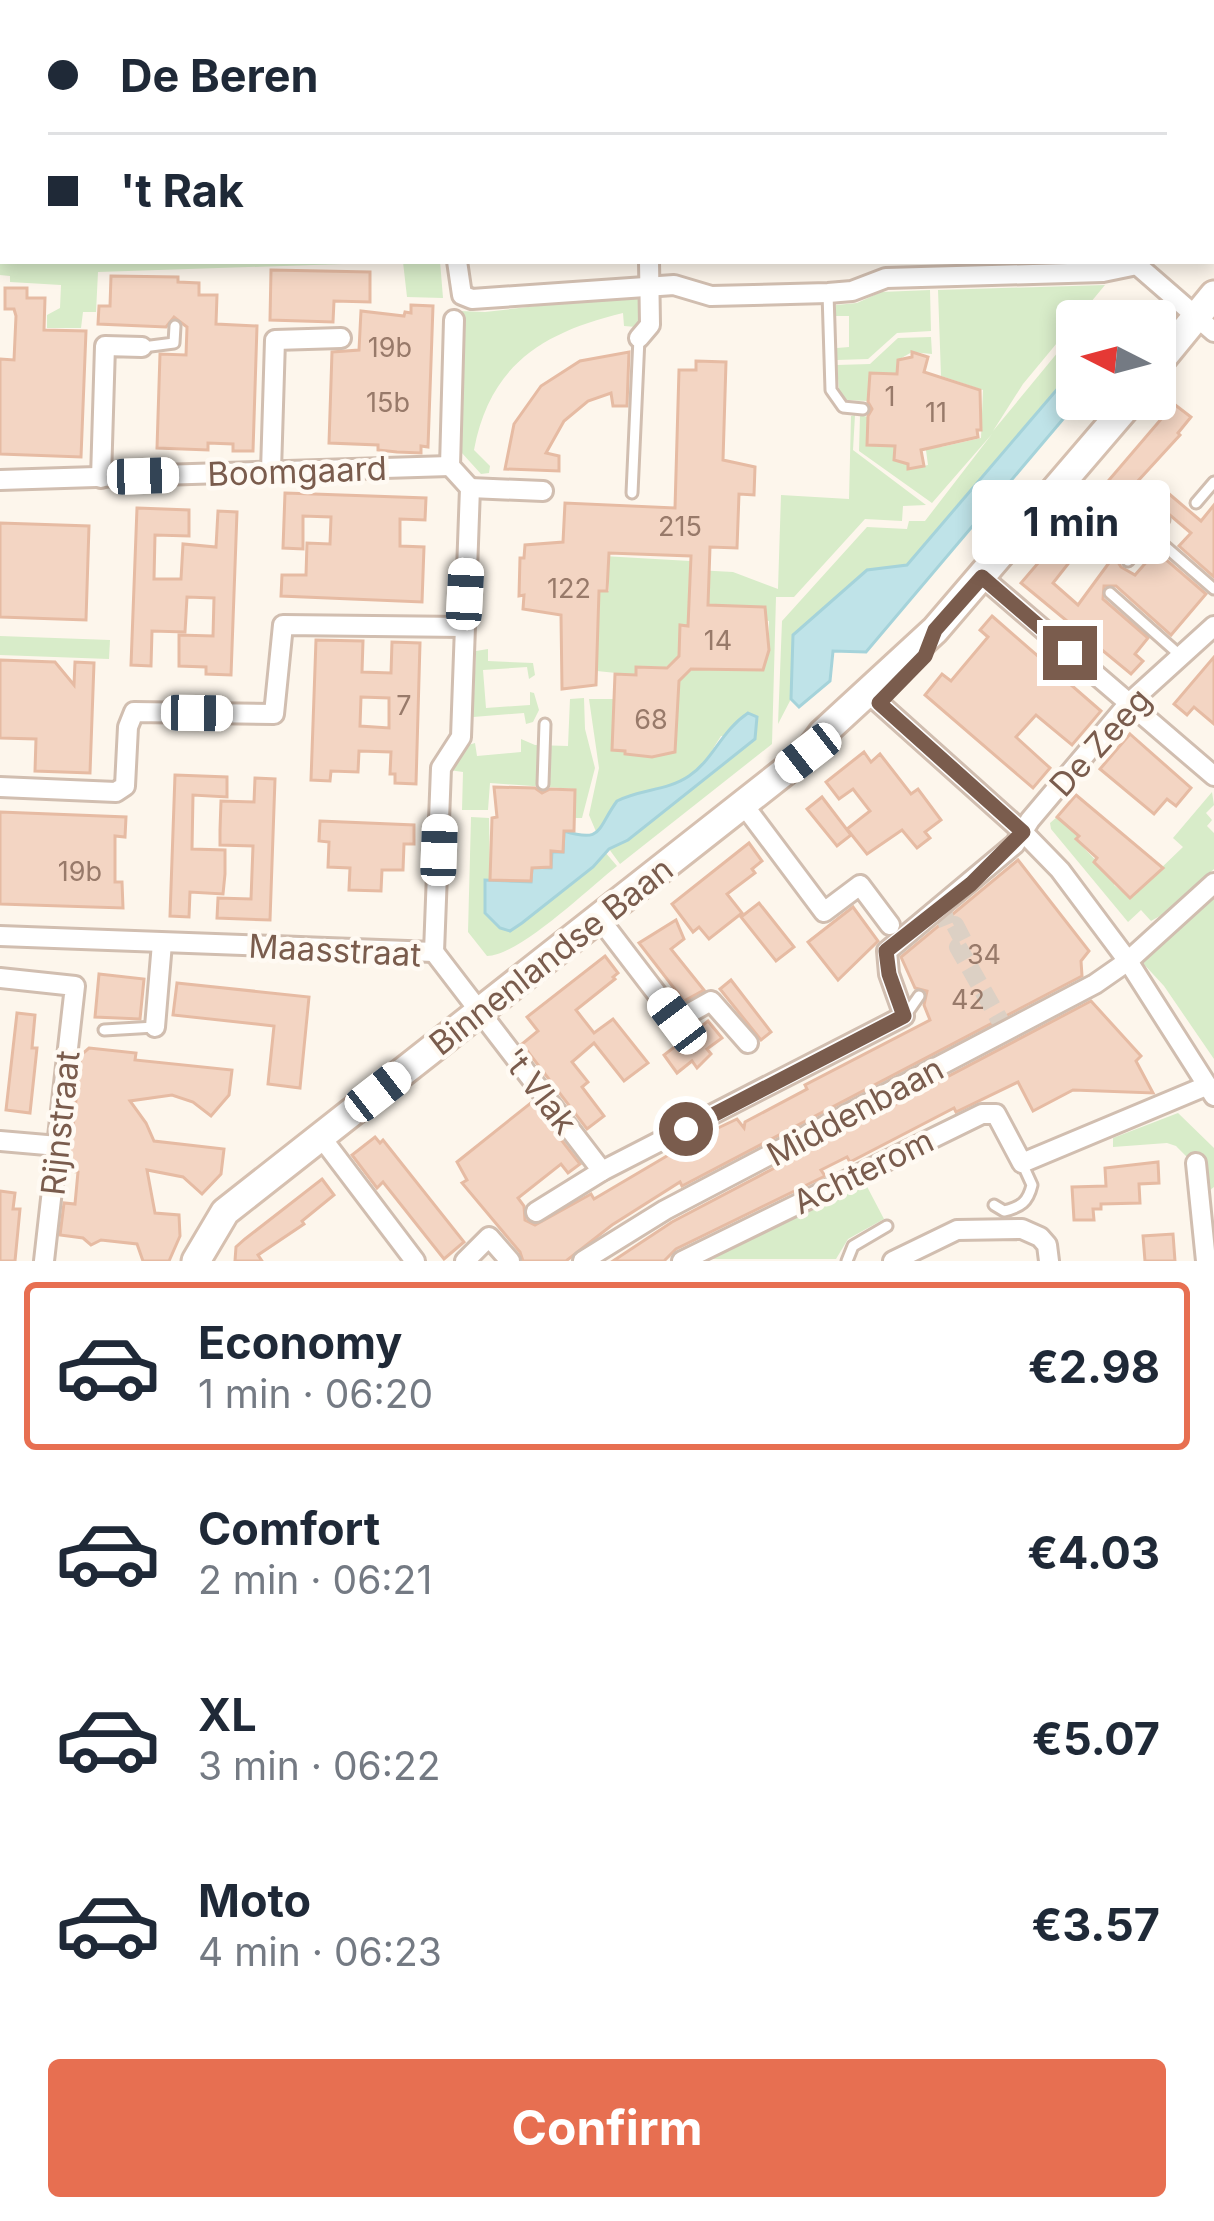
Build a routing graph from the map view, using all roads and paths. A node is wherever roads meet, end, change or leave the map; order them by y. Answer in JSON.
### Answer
{"nodes":[{"id":1,"x":457,"y":264,"type":"edge"},
{"id":2,"x":650,"y":264,"type":"edge"},
{"id":3,"x":1134,"y":264,"type":"edge"},
{"id":4,"x":1139,"y":264,"type":"edge"},
{"id":5,"x":908,"y":269,"type":"edge"},
{"id":6,"x":650,"y":286,"type":"junction"},
{"id":7,"x":828,"y":293,"type":"junction"},
{"id":8,"x":1209,"y":317,"type":"edge"},
{"id":9,"x":454,"y":320,"type":"dead end"},
{"id":10,"x":175,"y":326,"type":"dead end"},
{"id":11,"x":341,"y":338,"type":"dead end"},
{"id":12,"x":638,"y":338,"type":"joint"},
{"id":13,"x":142,"y":347,"type":"joint"},
{"id":14,"x":1176,"y":348,"type":"edge"},
{"id":15,"x":1176,"y":360,"type":"edge"},
{"id":16,"x":863,"y":409,"type":"dead end"},
{"id":17,"x":1115,"y":420,"type":"edge"},
{"id":18,"x":450,"y":466,"type":"junction"},
{"id":19,"x":272,"y":471,"type":"junction"},
{"id":20,"x":101,"y":478,"type":"junction"},
{"id":21,"x":0,"y":480,"type":"edge"},
{"id":22,"x":1214,"y":482,"type":"edge"},
{"id":23,"x":470,"y":488,"type":"junction"},
{"id":24,"x":543,"y":491,"type":"dead end"},
{"id":25,"x":632,"y":493,"type":"dead end"},
{"id":26,"x":1196,"y":502,"type":"dead end"},
{"id":27,"x":1164,"y":520,"type":"dead end"},
{"id":28,"x":1151,"y":535,"type":"junction"},
{"id":29,"x":1129,"y":561,"type":"dead end"},
{"id":30,"x":982,"y":577,"type":"junction"},
{"id":31,"x":1214,"y":590,"type":"edge"},
{"id":32,"x":1110,"y":593,"type":"dead end"},
{"id":33,"x":1214,"y":626,"type":"edge"},
{"id":34,"x":464,"y":627,"type":"junction"},
{"id":35,"x":1182,"y":656,"type":"junction"},
{"id":36,"x":874,"y":698,"type":"junction"},
{"id":37,"x":1129,"y":704,"type":"junction"},
{"id":38,"x":545,"y":724,"type":"dead end"},
{"id":39,"x":1214,"y":776,"type":"edge"},
{"id":40,"x":543,"y":784,"type":"dead end"},
{"id":41,"x":0,"y":788,"type":"edge"},
{"id":42,"x":742,"y":804,"type":"junction"},
{"id":43,"x":1023,"y":832,"type":"junction"},
{"id":44,"x":1214,"y":883,"type":"edge"},
{"id":45,"x":599,"y":917,"type":"junction"},
{"id":46,"x":890,"y":925,"type":"dead end"},
{"id":47,"x":0,"y":936,"type":"edge"},
{"id":48,"x":162,"y":943,"type":"junction"},
{"id":49,"x":434,"y":952,"type":"junction"},
{"id":50,"x":1121,"y":966,"type":"junction"},
{"id":51,"x":0,"y":978,"type":"edge"},
{"id":52,"x":919,"y":996,"type":"dead end"},
{"id":53,"x":478,"y":1012,"type":"junction"},
{"id":54,"x":904,"y":1016,"type":"junction"},
{"id":55,"x":155,"y":1027,"type":"joint"},
{"id":56,"x":104,"y":1030,"type":"dead end"},
{"id":57,"x":748,"y":1043,"type":"dead end"},
{"id":58,"x":1210,"y":1091,"type":"edge"},
{"id":59,"x":321,"y":1138,"type":"junction"},
{"id":60,"x":0,"y":1141,"type":"edge"},
{"id":61,"x":58,"y":1146,"type":"junction"},
{"id":62,"x":1196,"y":1162,"type":"dead end"},
{"id":63,"x":1022,"y":1163,"type":"junction"},
{"id":64,"x":602,"y":1171,"type":"junction"},
{"id":65,"x":994,"y":1204,"type":"dead end"},
{"id":66,"x":536,"y":1212,"type":"dead end"},
{"id":67,"x":887,"y":1226,"type":"dead end"},
{"id":68,"x":44,"y":1261,"type":"edge"},
{"id":69,"x":196,"y":1261,"type":"edge"},
{"id":70,"x":415,"y":1261,"type":"edge"},
{"id":71,"x":465,"y":1261,"type":"edge"},
{"id":72,"x":510,"y":1261,"type":"edge"},
{"id":73,"x":583,"y":1261,"type":"edge"},
{"id":74,"x":682,"y":1261,"type":"edge"},
{"id":75,"x":847,"y":1261,"type":"edge"},
{"id":76,"x":893,"y":1261,"type":"edge"},
{"id":77,"x":1049,"y":1261,"type":"edge"},
{"id":78,"x":1206,"y":1261,"type":"edge"}],
"edges":[{"from":1,"to":6,"type":"street"},
{"from":2,"to":6,"type":"street"},
{"from":3,"to":5,"type":"street"},
{"from":4,"to":8,"type":"street"},
{"from":5,"to":7,"type":"street"},
{"from":6,"to":7,"type":"street"},
{"from":6,"to":12,"type":"street"},
{"from":7,"to":16,"type":"lane"},
{"from":8,"to":14,"type":"street"},
{"from":8,"to":15,"type":"street"},
{"from":9,"to":18,"type":"street"},
{"from":10,"to":13,"type":"lane"},
{"from":11,"to":19,"type":"street"},
{"from":12,"to":25,"type":"lane"},
{"from":13,"to":20,"type":"street"},
{"from":17,"to":30,"type":"street","name":"Binnenlandse Baan"},
{"from":18,"to":19,"type":"street","name":"Boomgaard"},
{"from":18,"to":23,"type":"street"},
{"from":19,"to":20,"type":"street","name":"Boomgaard"},
{"from":20,"to":21,"type":"street","name":"Boomgaard"},
{"from":22,"to":26,"type":"lane"},
{"from":23,"to":24,"type":"street"},
{"from":23,"to":34,"type":"street"},
{"from":27,"to":28,"type":"lane"},
{"from":28,"to":29,"type":"lane"},
{"from":28,"to":31,"type":"lane"},
{"from":30,"to":36,"type":"street","name":"Binnenlandse Baan"},
{"from":30,"to":37,"type":"street"},
{"from":32,"to":35,"type":"lane"},
{"from":33,"to":35,"type":"street","name":"De Zeeg"},
{"from":34,"to":41,"type":"street"},
{"from":34,"to":49,"type":"street"},
{"from":35,"to":37,"type":"street","name":"De Zeeg"},
{"from":36,"to":42,"type":"street","name":"Binnenlandse Baan"},
{"from":36,"to":43,"type":"street"},
{"from":37,"to":39,"type":"street"},
{"from":37,"to":43,"type":"street","name":"De Zeeg"},
{"from":38,"to":40,"type":"lane"},
{"from":42,"to":45,"type":"street","name":"Binnenlandse Baan"},
{"from":42,"to":46,"type":"street"},
{"from":43,"to":50,"type":"street"},
{"from":43,"to":54,"type":"street","name":"De Zeeg"},
{"from":44,"to":50,"type":"street","name":"Middenbaan"},
{"from":45,"to":53,"type":"street","name":"Binnenlandse Baan"},
{"from":45,"to":57,"type":"street"},
{"from":47,"to":48,"type":"street","name":"Maasstraat"},
{"from":48,"to":49,"type":"street","name":"Maasstraat"},
{"from":48,"to":55,"type":"street"},
{"from":49,"to":53,"type":"street","name":"Maasstraat"},
{"from":50,"to":58,"type":"street"},
{"from":50,"to":73,"type":"street","name":"Middenbaan"},
{"from":51,"to":61,"type":"street","name":"Rijnstraat"},
{"from":52,"to":54,"type":"lane"},
{"from":53,"to":59,"type":"street","name":"Binnenlandse Baan"},
{"from":53,"to":64,"type":"street","name":"'t Vlak"},
{"from":54,"to":64,"type":"street"},
{"from":55,"to":56,"type":"lane"},
{"from":58,"to":63,"type":"street"},
{"from":59,"to":69,"type":"street","name":"Binnenlandse Baan"},
{"from":59,"to":70,"type":"street"},
{"from":60,"to":61,"type":"street"},
{"from":61,"to":68,"type":"street","name":"Rijnstraat"},
{"from":62,"to":78,"type":"street"},
{"from":63,"to":65,"type":"lane"},
{"from":63,"to":74,"type":"street","name":"Achterom"},
{"from":64,"to":66,"type":"street"},
{"from":67,"to":75,"type":"lane"},
{"from":71,"to":72,"type":"street"},
{"from":76,"to":77,"type":"street"}]}
